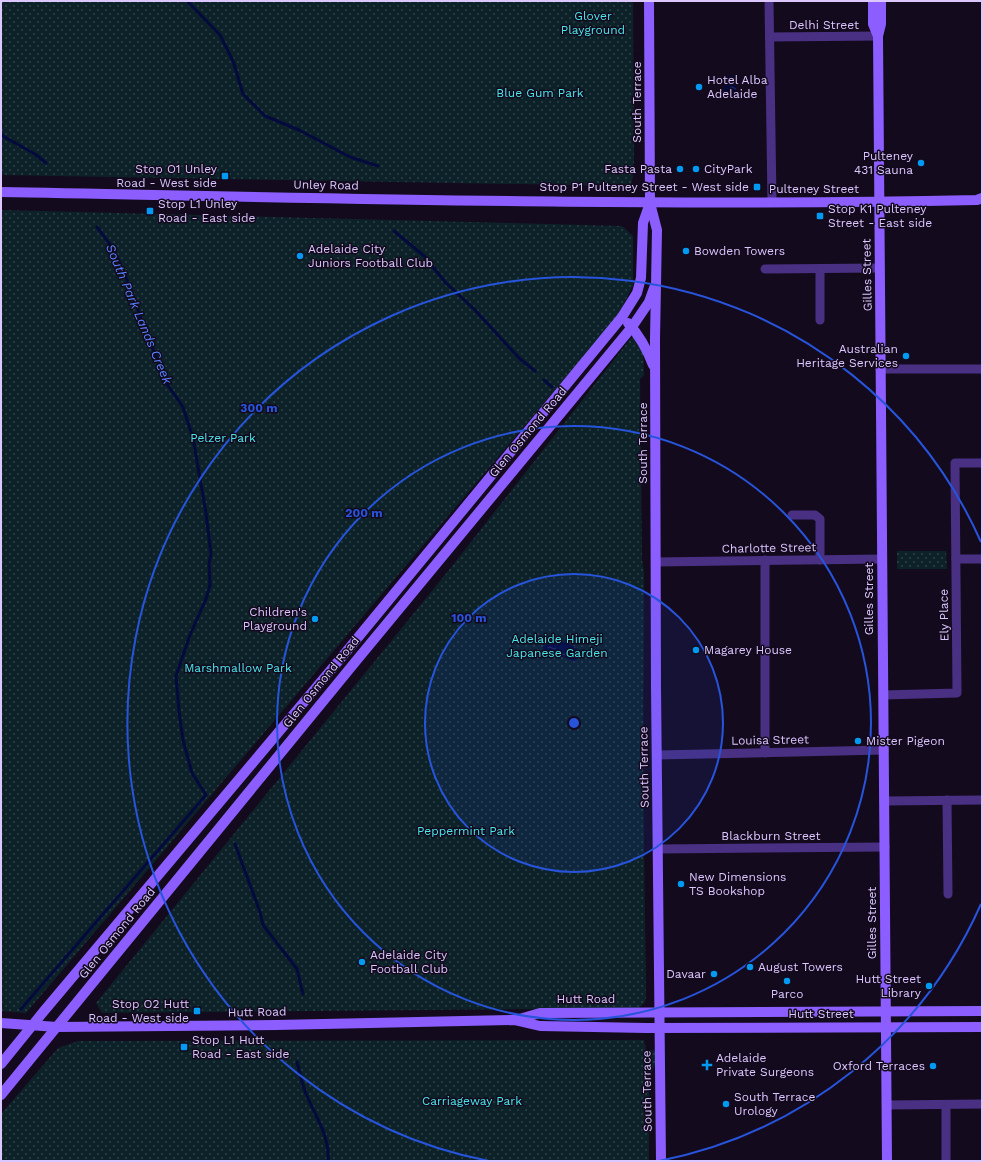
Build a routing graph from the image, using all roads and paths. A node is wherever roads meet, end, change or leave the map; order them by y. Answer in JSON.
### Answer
{"nodes":[{"id":1,"x":649,"y":1,"type":"edge"},
{"id":2,"x":769,"y":1,"type":"edge"},
{"id":3,"x":873,"y":1,"type":"edge"},
{"id":4,"x":881,"y":1,"type":"edge"},
{"id":5,"x":878,"y":36,"type":"junction"},
{"id":6,"x":770,"y":37,"type":"junction"},
{"id":7,"x":1,"y":192,"type":"edge"},
{"id":8,"x":980,"y":200,"type":"edge"},
{"id":9,"x":772,"y":202,"type":"junction"},
{"id":10,"x":879,"y":202,"type":"junction"},
{"id":11,"x":650,"y":203,"type":"junction"},
{"id":12,"x":879,"y":268,"type":"junction"},
{"id":13,"x":766,"y":269,"type":"dead end"},
{"id":14,"x":820,"y":269,"type":"junction"},
{"id":15,"x":657,"y":283,"type":"junction"},
{"id":16,"x":622,"y":317,"type":"junction"},
{"id":17,"x":820,"y":320,"type":"dead end"},
{"id":18,"x":632,"y":327,"type":"junction"},
{"id":19,"x":880,"y":369,"type":"junction"},
{"id":20,"x":982,"y":369,"type":"edge"},
{"id":21,"x":656,"y":373,"type":"junction"},
{"id":22,"x":541,"y":415,"type":"junction"},
{"id":23,"x":551,"y":424,"type":"junction"},
{"id":24,"x":982,"y":463,"type":"edge"},
{"id":25,"x":792,"y":515,"type":"dead end"},
{"id":26,"x":882,"y":559,"type":"junction"},
{"id":27,"x":956,"y":559,"type":"junction"},
{"id":28,"x":982,"y":559,"type":"edge"},
{"id":29,"x":765,"y":560,"type":"junction"},
{"id":30,"x":820,"y":560,"type":"junction"},
{"id":31,"x":656,"y":562,"type":"junction"},
{"id":32,"x":883,"y":695,"type":"junction"},
{"id":33,"x":884,"y":750,"type":"junction"},
{"id":34,"x":765,"y":753,"type":"junction"},
{"id":35,"x":657,"y":755,"type":"junction"},
{"id":36,"x":256,"y":759,"type":"junction"},
{"id":37,"x":268,"y":769,"type":"junction"},
{"id":38,"x":947,"y":800,"type":"junction"},
{"id":39,"x":982,"y":800,"type":"edge"},
{"id":40,"x":884,"y":801,"type":"junction"},
{"id":41,"x":885,"y":847,"type":"junction"},
{"id":42,"x":658,"y":849,"type":"junction"},
{"id":43,"x":948,"y":894,"type":"dead end"},
{"id":44,"x":982,"y":1011,"type":"edge"},
{"id":45,"x":659,"y":1012,"type":"junction"},
{"id":46,"x":886,"y":1012,"type":"junction"},
{"id":47,"x":514,"y":1020,"type":"junction"},
{"id":48,"x":1,"y":1024,"type":"edge"},
{"id":49,"x":31,"y":1026,"type":"junction"},
{"id":50,"x":57,"y":1027,"type":"junction"},
{"id":51,"x":982,"y":1027,"type":"edge"},
{"id":52,"x":659,"y":1028,"type":"junction"},
{"id":53,"x":886,"y":1028,"type":"junction"},
{"id":54,"x":1,"y":1064,"type":"edge"},
{"id":55,"x":1,"y":1095,"type":"edge"},
{"id":56,"x":982,"y":1104,"type":"edge"},
{"id":57,"x":887,"y":1105,"type":"junction"},
{"id":58,"x":946,"y":1105,"type":"junction"},
{"id":59,"x":661,"y":1161,"type":"edge"},
{"id":60,"x":887,"y":1161,"type":"edge"},
{"id":61,"x":946,"y":1161,"type":"edge"}],
"edges":[{"from":1,"to":11,"type":"main road","name":"South Terrace"},
{"from":2,"to":6,"type":"street"},
{"from":3,"to":5,"type":"main road","name":"Gilles Street"},
{"from":4,"to":5,"type":"main road","name":"Gilles Street"},
{"from":5,"to":6,"type":"street","name":"Delhi Street"},
{"from":5,"to":10,"type":"main road","name":"Gilles Street"},
{"from":6,"to":9,"type":"street"},
{"from":7,"to":11,"type":"main road","name":"Unley Road"},
{"from":8,"to":10,"type":"main road","name":"Pulteney Street"},
{"from":9,"to":10,"type":"main road","name":"Pulteney Street"},
{"from":9,"to":11,"type":"main road","name":"Pulteney Street"},
{"from":10,"to":12,"type":"main road","name":"Gilles Street"},
{"from":11,"to":15,"type":"main road","name":"South Terrace"},
{"from":11,"to":16,"type":"main road","name":"South Terrace"},
{"from":12,"to":14,"type":"street"},
{"from":12,"to":19,"type":"main road","name":"Gilles Street"},
{"from":13,"to":14,"type":"street"},
{"from":14,"to":17,"type":"street"},
{"from":15,"to":18,"type":"main road","name":"Glen Osmond Road"},
{"from":15,"to":21,"type":"main road","name":"South Terrace"},
{"from":16,"to":18,"type":"main road","name":"South Terrace"},
{"from":16,"to":22,"type":"main road","name":"Glen Osmond Road"},
{"from":18,"to":21,"type":"main road","name":"South Terrace"},
{"from":18,"to":23,"type":"main road","name":"Glen Osmond Road"},
{"from":19,"to":20,"type":"street"},
{"from":19,"to":26,"type":"main road","name":"Gilles Street"},
{"from":21,"to":31,"type":"main road","name":"South Terrace"},
{"from":22,"to":23,"type":"main road"},
{"from":22,"to":36,"type":"main road","name":"Glen Osmond Road"},
{"from":23,"to":37,"type":"main road","name":"Glen Osmond Road"},
{"from":24,"to":27,"type":"street","name":"Ely Place"},
{"from":25,"to":30,"type":"street"},
{"from":26,"to":30,"type":"street","name":"Charlotte Street"},
{"from":26,"to":32,"type":"main road","name":"Gilles Street"},
{"from":27,"to":28,"type":"street"},
{"from":27,"to":32,"type":"street","name":"Ely Place"},
{"from":29,"to":30,"type":"street","name":"Charlotte Street"},
{"from":29,"to":31,"type":"street","name":"Charlotte Street"},
{"from":29,"to":34,"type":"street"},
{"from":31,"to":35,"type":"main road","name":"South Terrace"},
{"from":32,"to":33,"type":"main road","name":"Gilles Street"},
{"from":33,"to":34,"type":"street","name":"Louisa Street"},
{"from":33,"to":40,"type":"main road","name":"Gilles Street"},
{"from":34,"to":35,"type":"street","name":"Louisa Street"},
{"from":35,"to":42,"type":"main road","name":"South Terrace"},
{"from":36,"to":37,"type":"main road"},
{"from":36,"to":49,"type":"main road","name":"Glen Osmond Road"},
{"from":37,"to":50,"type":"main road","name":"Glen Osmond Road"},
{"from":38,"to":39,"type":"street"},
{"from":38,"to":40,"type":"street"},
{"from":38,"to":43,"type":"street"},
{"from":40,"to":41,"type":"main road","name":"Gilles Street"},
{"from":41,"to":42,"type":"street","name":"Blackburn Street"},
{"from":41,"to":46,"type":"main road","name":"Gilles Street"},
{"from":42,"to":45,"type":"main road","name":"South Terrace"},
{"from":44,"to":46,"type":"main road","name":"Hutt Street"},
{"from":45,"to":46,"type":"main road","name":"Hutt Street"},
{"from":45,"to":47,"type":"main road","name":"Hutt Road"},
{"from":45,"to":52,"type":"main road","name":"South Terrace"},
{"from":46,"to":53,"type":"main road","name":"Gilles Street"},
{"from":47,"to":50,"type":"main road","name":"Hutt Road"},
{"from":47,"to":52,"type":"main road","name":"Hutt Road"},
{"from":48,"to":49,"type":"main road","name":"Hutt Road"},
{"from":49,"to":50,"type":"main road","name":"Hutt Road"},
{"from":49,"to":54,"type":"main road","name":"Glen Osmond Road"},
{"from":50,"to":55,"type":"main road","name":"Glen Osmond Road"},
{"from":51,"to":53,"type":"main road","name":"Hutt Street"},
{"from":52,"to":53,"type":"main road","name":"Hutt Street"},
{"from":52,"to":59,"type":"main road","name":"South Terrace"},
{"from":53,"to":57,"type":"main road","name":"Gilles Street"},
{"from":56,"to":58,"type":"street"},
{"from":57,"to":58,"type":"street"},
{"from":57,"to":60,"type":"main road","name":"Gilles Street"},
{"from":58,"to":61,"type":"street"}]}
